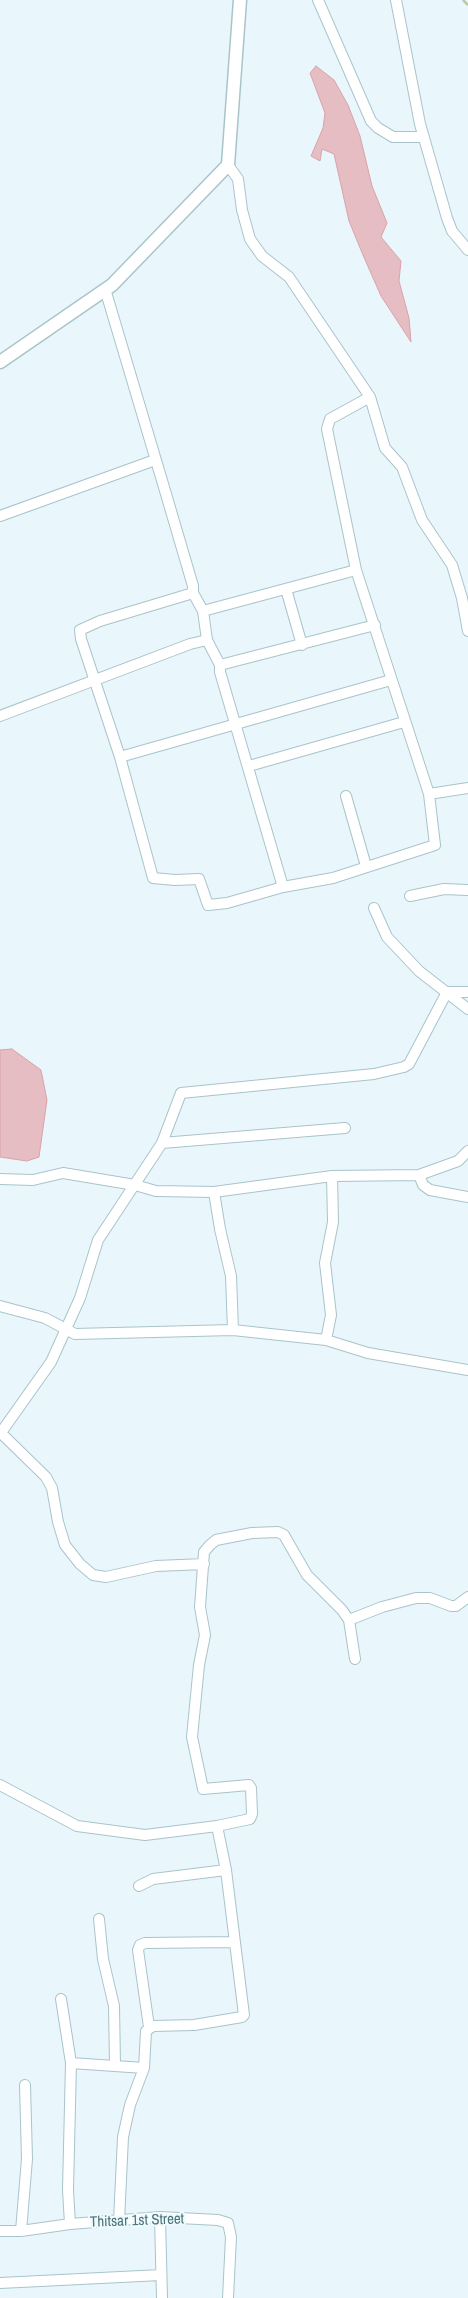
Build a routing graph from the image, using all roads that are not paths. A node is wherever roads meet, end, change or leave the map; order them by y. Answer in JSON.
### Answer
{"nodes":[{"id":1,"x":240,"y":0,"type":"edge"},
{"id":2,"x":318,"y":0,"type":"edge"},
{"id":3,"x":396,"y":0,"type":"edge"},
{"id":4,"x":424,"y":137,"type":"junction"},
{"id":5,"x":228,"y":165,"type":"junction"},
{"id":6,"x":468,"y":250,"type":"edge"},
{"id":7,"x":105,"y":290,"type":"junction"},
{"id":8,"x":0,"y":362,"type":"edge"},
{"id":9,"x":370,"y":397,"type":"junction"},
{"id":10,"x":154,"y":460,"type":"junction"},
{"id":11,"x":0,"y":516,"type":"edge"},
{"id":12,"x":356,"y":570,"type":"junction"},
{"id":13,"x":286,"y":589,"type":"junction"},
{"id":14,"x":193,"y":593,"type":"junction"},
{"id":15,"x":204,"y":612,"type":"junction"},
{"id":16,"x":375,"y":625,"type":"junction"},
{"id":17,"x":468,"y":631,"type":"edge"},
{"id":18,"x":207,"y":640,"type":"junction"},
{"id":19,"x":302,"y":644,"type":"junction"},
{"id":20,"x":220,"y":665,"type":"junction"},
{"id":21,"x":391,"y":680,"type":"junction"},
{"id":22,"x":94,"y":681,"type":"junction"},
{"id":23,"x":0,"y":716,"type":"edge"},
{"id":24,"x":404,"y":722,"type":"junction"},
{"id":25,"x":236,"y":723,"type":"junction"},
{"id":26,"x":120,"y":757,"type":"junction"},
{"id":27,"x":249,"y":766,"type":"junction"},
{"id":28,"x":468,"y":788,"type":"edge"},
{"id":29,"x":429,"y":794,"type":"junction"},
{"id":30,"x":346,"y":796,"type":"dead end"},
{"id":31,"x":366,"y":866,"type":"junction"},
{"id":32,"x":283,"y":887,"type":"junction"},
{"id":33,"x":468,"y":890,"type":"edge"},
{"id":34,"x":410,"y":896,"type":"dead end"},
{"id":35,"x":374,"y":908,"type":"dead end"},
{"id":36,"x":446,"y":992,"type":"junction"},
{"id":37,"x":468,"y":992,"type":"edge"},
{"id":38,"x":468,"y":1009,"type":"edge"},
{"id":39,"x":345,"y":1128,"type":"dead end"},
{"id":40,"x":162,"y":1143,"type":"junction"},
{"id":41,"x":468,"y":1151,"type":"edge"},
{"id":42,"x":419,"y":1175,"type":"junction"},
{"id":43,"x":332,"y":1176,"type":"junction"},
{"id":44,"x":0,"y":1178,"type":"edge"},
{"id":45,"x":135,"y":1185,"type":"junction"},
{"id":46,"x":214,"y":1192,"type":"junction"},
{"id":47,"x":468,"y":1197,"type":"edge"},
{"id":48,"x":0,"y":1306,"type":"edge"},
{"id":49,"x":66,"y":1328,"type":"junction"},
{"id":50,"x":233,"y":1330,"type":"junction"},
{"id":51,"x":326,"y":1340,"type":"junction"},
{"id":52,"x":468,"y":1370,"type":"edge"},
{"id":53,"x":0,"y":1433,"type":"edge"},
{"id":54,"x":204,"y":1564,"type":"junction"},
{"id":55,"x":468,"y":1597,"type":"edge"},
{"id":56,"x":348,"y":1620,"type":"junction"},
{"id":57,"x":355,"y":1659,"type":"dead end"},
{"id":58,"x":0,"y":1785,"type":"edge"},
{"id":59,"x":217,"y":1826,"type":"junction"},
{"id":60,"x":226,"y":1870,"type":"junction"},
{"id":61,"x":139,"y":1886,"type":"dead end"},
{"id":62,"x":99,"y":1919,"type":"dead end"},
{"id":63,"x":235,"y":1942,"type":"junction"},
{"id":64,"x":61,"y":1999,"type":"dead end"},
{"id":65,"x":149,"y":2028,"type":"junction"},
{"id":66,"x":71,"y":2063,"type":"junction"},
{"id":67,"x":115,"y":2065,"type":"junction"},
{"id":68,"x":144,"y":2068,"type":"junction"},
{"id":69,"x":25,"y":2085,"type":"dead end"},
{"id":70,"x":160,"y":2217,"type":"junction"},
{"id":71,"x":119,"y":2221,"type":"junction"},
{"id":72,"x":70,"y":2224,"type":"junction"},
{"id":73,"x":0,"y":2231,"type":"edge"},
{"id":74,"x":20,"y":2231,"type":"junction"},
{"id":75,"x":161,"y":2275,"type":"junction"},
{"id":76,"x":0,"y":2283,"type":"edge"},
{"id":77,"x":162,"y":2298,"type":"edge"},
{"id":78,"x":228,"y":2298,"type":"edge"}],
"edges":[{"from":1,"to":5,"type":"street"},
{"from":2,"to":4,"type":"street"},
{"from":3,"to":4,"type":"street"},
{"from":4,"to":6,"type":"street"},
{"from":5,"to":7,"type":"street"},
{"from":5,"to":9,"type":"street"},
{"from":7,"to":8,"type":"street"},
{"from":7,"to":10,"type":"street"},
{"from":9,"to":12,"type":"street"},
{"from":9,"to":17,"type":"street"},
{"from":10,"to":11,"type":"street"},
{"from":10,"to":14,"type":"street"},
{"from":12,"to":13,"type":"street"},
{"from":12,"to":16,"type":"street"},
{"from":13,"to":15,"type":"street"},
{"from":13,"to":19,"type":"street"},
{"from":14,"to":15,"type":"street"},
{"from":14,"to":22,"type":"street"},
{"from":15,"to":18,"type":"street"},
{"from":16,"to":19,"type":"street"},
{"from":16,"to":21,"type":"street"},
{"from":18,"to":20,"type":"street"},
{"from":18,"to":22,"type":"street"},
{"from":19,"to":20,"type":"street"},
{"from":20,"to":25,"type":"street"},
{"from":21,"to":24,"type":"street"},
{"from":21,"to":25,"type":"street"},
{"from":22,"to":23,"type":"street"},
{"from":22,"to":26,"type":"street"},
{"from":24,"to":27,"type":"street"},
{"from":24,"to":29,"type":"street"},
{"from":25,"to":26,"type":"street"},
{"from":25,"to":27,"type":"street"},
{"from":26,"to":32,"type":"street"},
{"from":27,"to":32,"type":"street"},
{"from":28,"to":29,"type":"street"},
{"from":29,"to":31,"type":"street"},
{"from":30,"to":31,"type":"street"},
{"from":31,"to":32,"type":"street"},
{"from":33,"to":34,"type":"street"},
{"from":35,"to":36,"type":"street"},
{"from":36,"to":37,"type":"street"},
{"from":36,"to":38,"type":"street"},
{"from":36,"to":40,"type":"street"},
{"from":39,"to":40,"type":"street"},
{"from":40,"to":45,"type":"street"},
{"from":41,"to":42,"type":"street"},
{"from":42,"to":43,"type":"street"},
{"from":42,"to":47,"type":"street"},
{"from":43,"to":46,"type":"street"},
{"from":43,"to":51,"type":"street"},
{"from":44,"to":45,"type":"street"},
{"from":45,"to":46,"type":"street"},
{"from":45,"to":49,"type":"street"},
{"from":46,"to":50,"type":"street"},
{"from":48,"to":49,"type":"street"},
{"from":49,"to":50,"type":"street"},
{"from":49,"to":53,"type":"street"},
{"from":50,"to":51,"type":"street"},
{"from":51,"to":52,"type":"street"},
{"from":53,"to":54,"type":"street"},
{"from":54,"to":56,"type":"street"},
{"from":54,"to":59,"type":"street"},
{"from":55,"to":56,"type":"street"},
{"from":56,"to":57,"type":"street"},
{"from":58,"to":59,"type":"street"},
{"from":59,"to":60,"type":"street"},
{"from":60,"to":61,"type":"street"},
{"from":60,"to":63,"type":"street"},
{"from":62,"to":67,"type":"street"},
{"from":63,"to":65,"type":"street"},
{"from":63,"to":65,"type":"street"},
{"from":64,"to":66,"type":"street"},
{"from":65,"to":68,"type":"street"},
{"from":66,"to":67,"type":"street"},
{"from":66,"to":72,"type":"street"},
{"from":67,"to":68,"type":"street"},
{"from":68,"to":71,"type":"street"},
{"from":69,"to":74,"type":"street"},
{"from":70,"to":71,"type":"street","name":"Thitsar 1st Street"},
{"from":70,"to":75,"type":"street"},
{"from":70,"to":78,"type":"street","name":"Thitsar 1st Street"},
{"from":71,"to":72,"type":"street","name":"Thitsar 1st Street"},
{"from":72,"to":74,"type":"street","name":"Thitsar 1st Street"},
{"from":73,"to":74,"type":"street","name":"Thitsar 1st Street"},
{"from":75,"to":76,"type":"street"},
{"from":75,"to":77,"type":"street"}]}
